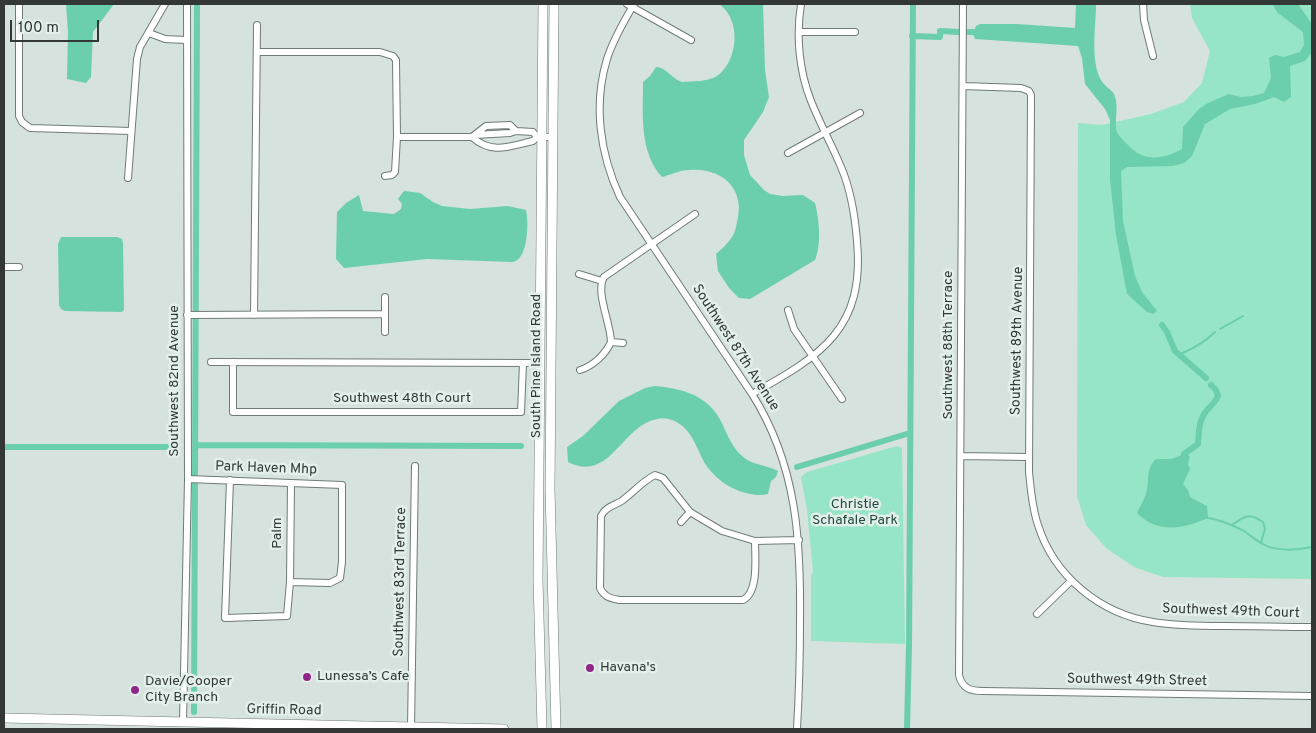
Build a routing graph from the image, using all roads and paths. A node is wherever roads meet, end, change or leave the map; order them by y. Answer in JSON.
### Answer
{"nodes":[{"id":1,"x":19,"y":4,"type":"edge"},
{"id":2,"x":166,"y":4,"type":"edge"},
{"id":3,"x":187,"y":4,"type":"edge"},
{"id":4,"x":542,"y":4,"type":"edge"},
{"id":5,"x":554,"y":4,"type":"edge"},
{"id":6,"x":801,"y":4,"type":"edge"},
{"id":7,"x":963,"y":4,"type":"edge"},
{"id":8,"x":1143,"y":4,"type":"edge"},
{"id":9,"x":631,"y":5,"type":"edge"},
{"id":10,"x":257,"y":25,"type":"dead end"},
{"id":11,"x":799,"y":32,"type":"junction"},
{"id":12,"x":855,"y":32,"type":"dead end"},
{"id":13,"x":149,"y":33,"type":"junction"},
{"id":14,"x":186,"y":40,"type":"junction"},
{"id":15,"x":691,"y":40,"type":"dead end"},
{"id":16,"x":257,"y":52,"type":"junction"},
{"id":17,"x":1153,"y":56,"type":"dead end"},
{"id":18,"x":963,"y":86,"type":"junction"},
{"id":19,"x":860,"y":112,"type":"dead end"},
{"id":20,"x":495,"y":126,"type":"junction"},
{"id":21,"x":131,"y":131,"type":"junction"},
{"id":22,"x":516,"y":131,"type":"junction"},
{"id":23,"x":825,"y":132,"type":"junction"},
{"id":24,"x":494,"y":134,"type":"junction"},
{"id":25,"x":474,"y":136,"type":"junction"},
{"id":26,"x":397,"y":137,"type":"junction"},
{"id":27,"x":539,"y":137,"type":"junction"},
{"id":28,"x":553,"y":137,"type":"junction"},
{"id":29,"x":489,"y":146,"type":"junction"},
{"id":30,"x":788,"y":153,"type":"dead end"},
{"id":31,"x":385,"y":176,"type":"dead end"},
{"id":32,"x":128,"y":178,"type":"dead end"},
{"id":33,"x":695,"y":214,"type":"dead end"},
{"id":34,"x":651,"y":244,"type":"junction"},
{"id":35,"x":4,"y":267,"type":"edge"},
{"id":36,"x":19,"y":267,"type":"dead end"},
{"id":37,"x":579,"y":274,"type":"dead end"},
{"id":38,"x":602,"y":281,"type":"junction"},
{"id":39,"x":540,"y":289,"type":"junction"},
{"id":40,"x":552,"y":289,"type":"junction"},
{"id":41,"x":385,"y":297,"type":"dead end"},
{"id":42,"x":788,"y":310,"type":"dead end"},
{"id":43,"x":384,"y":314,"type":"junction"},
{"id":44,"x":190,"y":315,"type":"junction"},
{"id":45,"x":254,"y":315,"type":"junction"},
{"id":46,"x":385,"y":332,"type":"dead end"},
{"id":47,"x":611,"y":342,"type":"junction"},
{"id":48,"x":623,"y":342,"type":"dead end"},
{"id":49,"x":813,"y":357,"type":"junction"},
{"id":50,"x":211,"y":362,"type":"dead end"},
{"id":51,"x":233,"y":362,"type":"junction"},
{"id":52,"x":540,"y":362,"type":"junction"},
{"id":53,"x":523,"y":363,"type":"junction"},
{"id":54,"x":580,"y":370,"type":"dead end"},
{"id":55,"x":752,"y":394,"type":"junction"},
{"id":56,"x":842,"y":399,"type":"dead end"},
{"id":57,"x":961,"y":456,"type":"junction"},
{"id":58,"x":1029,"y":457,"type":"junction"},
{"id":59,"x":415,"y":466,"type":"dead end"},
{"id":60,"x":188,"y":479,"type":"junction"},
{"id":61,"x":230,"y":480,"type":"junction"},
{"id":62,"x":291,"y":484,"type":"junction"},
{"id":63,"x":690,"y":512,"type":"junction"},
{"id":64,"x":681,"y":522,"type":"dead end"},
{"id":65,"x":799,"y":540,"type":"junction"},
{"id":66,"x":755,"y":541,"type":"junction"},
{"id":67,"x":1071,"y":581,"type":"junction"},
{"id":68,"x":290,"y":582,"type":"junction"},
{"id":69,"x":1037,"y":614,"type":"dead end"},
{"id":70,"x":1312,"y":627,"type":"edge"},
{"id":71,"x":963,"y":685,"type":"joint"},
{"id":72,"x":1312,"y":696,"type":"edge"},
{"id":73,"x":4,"y":718,"type":"edge"},
{"id":74,"x":180,"y":726,"type":"edge"},
{"id":75,"x":233,"y":727,"type":"edge"},
{"id":76,"x":245,"y":727,"type":"edge"},
{"id":77,"x":411,"y":728,"type":"junction"},
{"id":78,"x":504,"y":729,"type":"edge"},
{"id":79,"x":542,"y":729,"type":"edge"},
{"id":80,"x":556,"y":729,"type":"edge"},
{"id":81,"x":797,"y":729,"type":"edge"}],
"edges":[{"from":1,"to":21,"type":"street"},
{"from":2,"to":13,"type":"street"},
{"from":3,"to":14,"type":"street","name":"Southwest 82nd Avenue"},
{"from":4,"to":27,"type":"main road","name":"South Pine Island Road"},
{"from":5,"to":28,"type":"main road","name":"South Pine Island Road"},
{"from":6,"to":11,"type":"street"},
{"from":7,"to":18,"type":"street","name":"Southwest 88th Terrace"},
{"from":8,"to":17,"type":"street"},
{"from":9,"to":15,"type":"street"},
{"from":9,"to":34,"type":"street","name":"Southwest 87th Avenue"},
{"from":10,"to":16,"type":"street"},
{"from":11,"to":12,"type":"street"},
{"from":11,"to":23,"type":"street"},
{"from":13,"to":14,"type":"street"},
{"from":13,"to":21,"type":"street"},
{"from":14,"to":44,"type":"street","name":"Southwest 82nd Avenue"},
{"from":16,"to":26,"type":"street"},
{"from":16,"to":45,"type":"street"},
{"from":18,"to":57,"type":"street","name":"Southwest 88th Terrace"},
{"from":18,"to":58,"type":"street","name":"Southwest 89th Avenue"},
{"from":19,"to":23,"type":"street"},
{"from":20,"to":22,"type":"street"},
{"from":20,"to":24,"type":"street"},
{"from":20,"to":25,"type":"street"},
{"from":21,"to":32,"type":"street"},
{"from":22,"to":24,"type":"street"},
{"from":22,"to":27,"type":"street"},
{"from":23,"to":30,"type":"street"},
{"from":23,"to":49,"type":"street"},
{"from":24,"to":25,"type":"street"},
{"from":24,"to":29,"type":"street"},
{"from":25,"to":26,"type":"street"},
{"from":25,"to":29,"type":"street"},
{"from":26,"to":31,"type":"street"},
{"from":27,"to":28,"type":"street"},
{"from":27,"to":29,"type":"street"},
{"from":27,"to":39,"type":"main road","name":"South Pine Island Road"},
{"from":28,"to":40,"type":"main road","name":"South Pine Island Road"},
{"from":33,"to":34,"type":"street"},
{"from":34,"to":38,"type":"street"},
{"from":34,"to":55,"type":"street","name":"Southwest 87th Avenue"},
{"from":35,"to":36,"type":"street"},
{"from":37,"to":38,"type":"street"},
{"from":38,"to":47,"type":"street"},
{"from":39,"to":40,"type":"main road"},
{"from":39,"to":52,"type":"main road","name":"South Pine Island Road"},
{"from":40,"to":80,"type":"main road","name":"South Pine Island Road"},
{"from":41,"to":43,"type":"street"},
{"from":42,"to":49,"type":"street"},
{"from":43,"to":45,"type":"street"},
{"from":43,"to":46,"type":"street"},
{"from":44,"to":45,"type":"street"},
{"from":44,"to":60,"type":"street","name":"Southwest 82nd Avenue"},
{"from":47,"to":48,"type":"street"},
{"from":47,"to":54,"type":"street"},
{"from":49,"to":55,"type":"street"},
{"from":49,"to":56,"type":"street"},
{"from":50,"to":51,"type":"street"},
{"from":51,"to":53,"type":"street"},
{"from":51,"to":53,"type":"street","name":"Southwest 48th Court"},
{"from":52,"to":53,"type":"street"},
{"from":52,"to":79,"type":"main road","name":"South Pine Island Road"},
{"from":55,"to":65,"type":"street","name":"Southwest 87th Avenue"},
{"from":57,"to":58,"type":"street"},
{"from":57,"to":71,"type":"street","name":"Southwest 88th Terrace"},
{"from":58,"to":67,"type":"street","name":"Southwest 89th Avenue"},
{"from":59,"to":77,"type":"street","name":"Southwest 83rd Terrace"},
{"from":60,"to":61,"type":"street","name":"Park Haven Mhp"},
{"from":60,"to":74,"type":"street","name":"Southwest 82nd Avenue"},
{"from":61,"to":62,"type":"street","name":"Park Haven Mhp"},
{"from":61,"to":68,"type":"street","name":"Palm"},
{"from":62,"to":68,"type":"street","name":"Palm"},
{"from":62,"to":68,"type":"street","name":"Park Haven Mhp"},
{"from":63,"to":64,"type":"street"},
{"from":63,"to":66,"type":"street"},
{"from":63,"to":66,"type":"street"},
{"from":65,"to":66,"type":"street"},
{"from":65,"to":81,"type":"street","name":"Southwest 87th Avenue"},
{"from":67,"to":69,"type":"street"},
{"from":67,"to":70,"type":"street","name":"Southwest 49th Court"},
{"from":71,"to":72,"type":"street","name":"Southwest 49th Street"},
{"from":73,"to":74,"type":"main road","name":"Griffin Road"},
{"from":74,"to":75,"type":"main road","name":"Griffin Road"},
{"from":75,"to":76,"type":"main road","name":"Griffin Road"},
{"from":76,"to":77,"type":"main road","name":"Griffin Road"},
{"from":77,"to":78,"type":"main road","name":"Griffin Road"}]}
